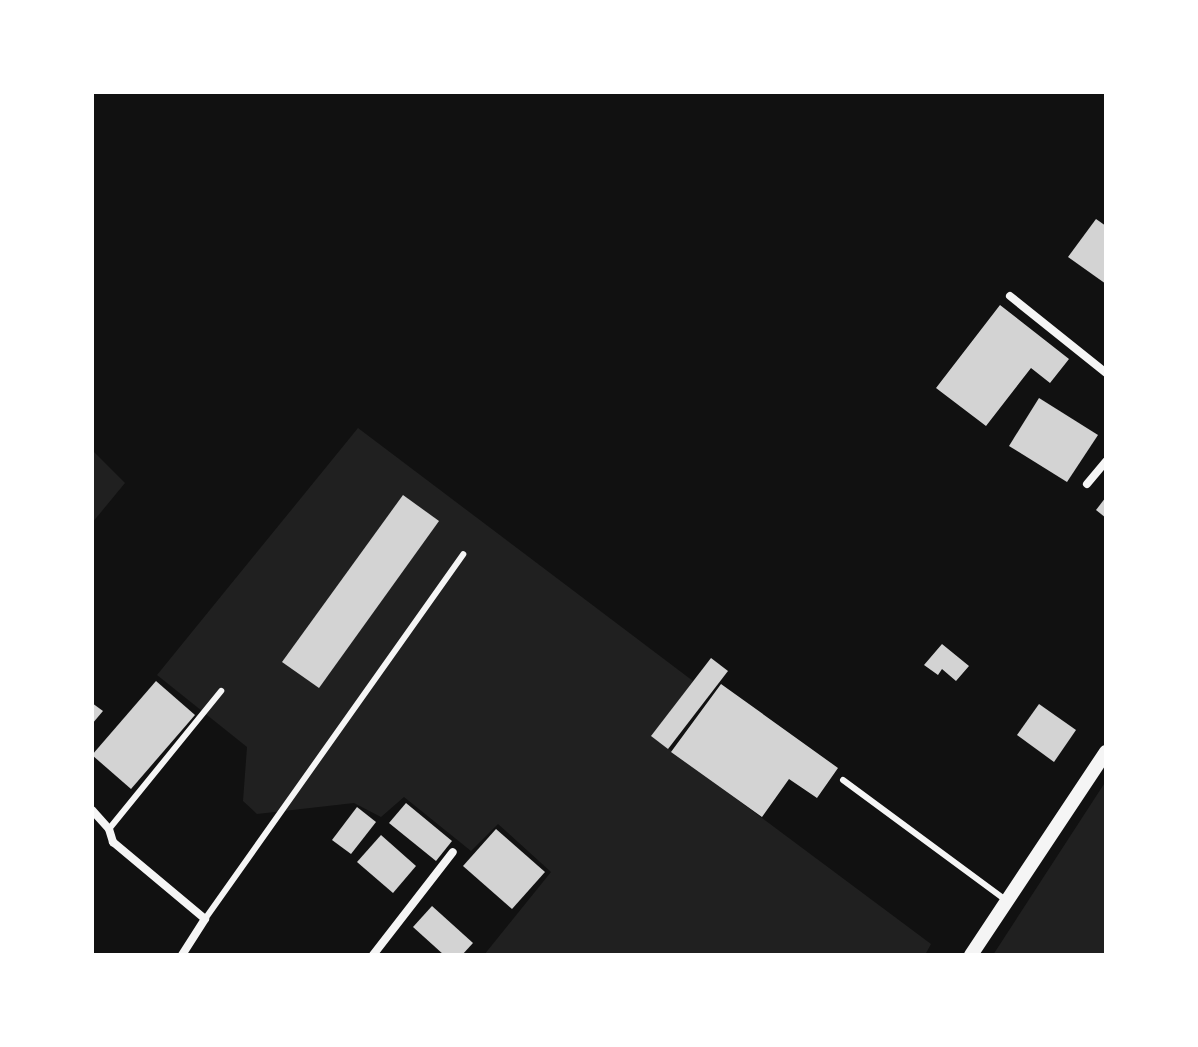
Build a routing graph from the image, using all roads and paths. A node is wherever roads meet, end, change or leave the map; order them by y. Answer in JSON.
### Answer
{"nodes":[{"id":1,"x":1010,"y":296,"type":"dead end"},
{"id":2,"x":1106,"y":373,"type":"edge"},
{"id":3,"x":1106,"y":461,"type":"edge"},
{"id":4,"x":1087,"y":484,"type":"dead end"},
{"id":5,"x":463,"y":554,"type":"dead end"},
{"id":6,"x":221,"y":691,"type":"dead end"},
{"id":7,"x":1106,"y":752,"type":"edge"},
{"id":8,"x":843,"y":780,"type":"dead end"},
{"id":9,"x":92,"y":810,"type":"edge"},
{"id":10,"x":109,"y":829,"type":"junction"},
{"id":11,"x":453,"y":852,"type":"dead end"},
{"id":12,"x":1007,"y":901,"type":"junction"},
{"id":13,"x":205,"y":919,"type":"junction"},
{"id":14,"x":182,"y":955,"type":"edge"},
{"id":15,"x":373,"y":955,"type":"edge"},
{"id":16,"x":971,"y":955,"type":"edge"}],
"edges":[{"from":1,"to":2,"type":"street"},
{"from":3,"to":4,"type":"street"},
{"from":5,"to":13,"type":"lane"},
{"from":6,"to":10,"type":"lane"},
{"from":7,"to":12,"type":"street"},
{"from":8,"to":12,"type":"lane"},
{"from":9,"to":10,"type":"street"},
{"from":10,"to":13,"type":"street"},
{"from":11,"to":15,"type":"street"},
{"from":12,"to":16,"type":"street"},
{"from":13,"to":14,"type":"street"}]}
